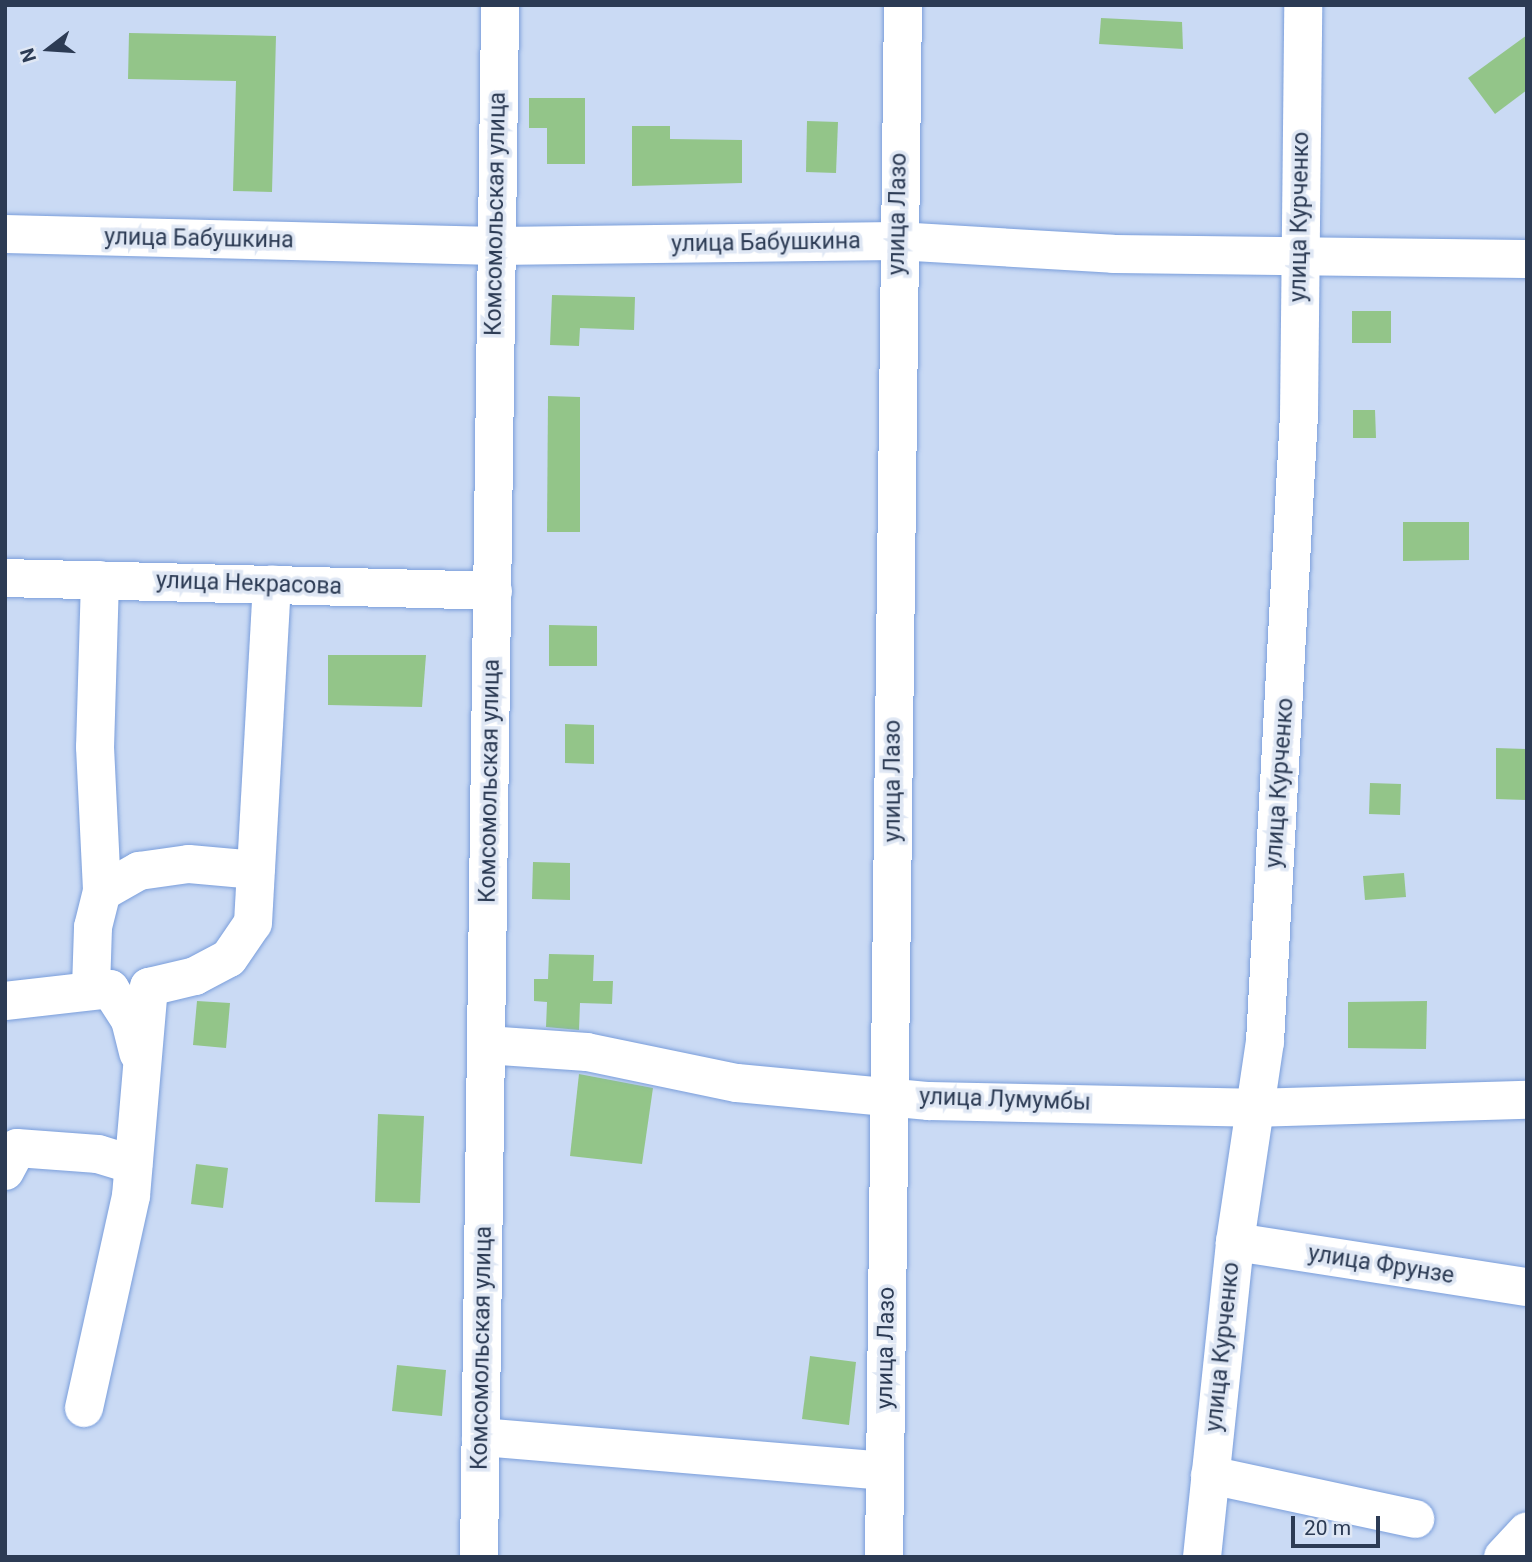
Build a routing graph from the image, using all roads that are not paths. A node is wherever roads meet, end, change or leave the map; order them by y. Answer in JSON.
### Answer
{"nodes":[{"id":1,"x":500,"y":5,"type":"edge"},
{"id":2,"x":903,"y":5,"type":"edge"},
{"id":3,"x":1303,"y":5,"type":"edge"},
{"id":4,"x":5,"y":234,"type":"edge"},
{"id":5,"x":897,"y":242,"type":"junction"},
{"id":6,"x":496,"y":246,"type":"junction"},
{"id":7,"x":1299,"y":259,"type":"junction"},
{"id":8,"x":1527,"y":259,"type":"edge"},
{"id":9,"x":5,"y":578,"type":"edge"},
{"id":10,"x":100,"y":580,"type":"junction"},
{"id":11,"x":272,"y":585,"type":"junction"},
{"id":12,"x":493,"y":591,"type":"junction"},
{"id":13,"x":256,"y":870,"type":"junction"},
{"id":14,"x":102,"y":892,"type":"junction"},
{"id":15,"x":91,"y":988,"type":"junction"},
{"id":16,"x":5,"y":1001,"type":"edge"},
{"id":17,"x":486,"y":1045,"type":"junction"},
{"id":18,"x":142,"y":1068,"type":"junction"},
{"id":19,"x":891,"y":1093,"type":"junction"},
{"id":20,"x":1527,"y":1100,"type":"edge"},
{"id":21,"x":1252,"y":1108,"type":"junction"},
{"id":22,"x":9,"y":1154,"type":"edge"},
{"id":23,"x":134,"y":1165,"type":"junction"},
{"id":24,"x":1234,"y":1242,"type":"junction"},
{"id":25,"x":1527,"y":1287,"type":"edge"},
{"id":26,"x":84,"y":1408,"type":"dead end"},
{"id":27,"x":481,"y":1437,"type":"junction"},
{"id":28,"x":885,"y":1471,"type":"junction"},
{"id":29,"x":1210,"y":1475,"type":"junction"},
{"id":30,"x":1415,"y":1519,"type":"dead end"},
{"id":31,"x":1527,"y":1531,"type":"edge"},
{"id":32,"x":479,"y":1557,"type":"edge"},
{"id":33,"x":884,"y":1557,"type":"edge"},
{"id":34,"x":1202,"y":1557,"type":"edge"},
{"id":35,"x":1503,"y":1557,"type":"edge"}],
"edges":[{"from":1,"to":6,"type":"street","name":"Комсомольская улица"},
{"from":2,"to":5,"type":"street","name":"улица Лазо"},
{"from":3,"to":7,"type":"street","name":"улица Курченко"},
{"from":4,"to":6,"type":"street","name":"улица Бабушкина"},
{"from":5,"to":6,"type":"street","name":"улица Бабушкина"},
{"from":5,"to":7,"type":"street","name":"улица Бабушкина"},
{"from":5,"to":19,"type":"street","name":"улица Лазо"},
{"from":6,"to":12,"type":"street","name":"Комсомольская улица"},
{"from":7,"to":8,"type":"street","name":"улица Бабушкина"},
{"from":7,"to":21,"type":"street","name":"улица Курченко"},
{"from":9,"to":10,"type":"street","name":"улица Некрасова"},
{"from":10,"to":11,"type":"street","name":"улица Некрасова"},
{"from":10,"to":14,"type":"street"},
{"from":11,"to":12,"type":"street","name":"улица Некрасова"},
{"from":11,"to":13,"type":"street"},
{"from":12,"to":17,"type":"street","name":"Комсомольская улица"},
{"from":13,"to":14,"type":"street"},
{"from":13,"to":18,"type":"street"},
{"from":14,"to":15,"type":"street"},
{"from":15,"to":16,"type":"street"},
{"from":15,"to":18,"type":"street"},
{"from":17,"to":19,"type":"street","name":"улица Лумумбы"},
{"from":17,"to":27,"type":"street","name":"Комсомольская улица"},
{"from":18,"to":23,"type":"street"},
{"from":19,"to":21,"type":"street","name":"улица Лумумбы"},
{"from":19,"to":28,"type":"street","name":"улица Лазо"},
{"from":20,"to":21,"type":"street","name":"улица Лумумбы"},
{"from":21,"to":24,"type":"street","name":"улица Курченко"},
{"from":22,"to":23,"type":"street"},
{"from":23,"to":26,"type":"street"},
{"from":24,"to":25,"type":"street","name":"улица Фрунзе"},
{"from":24,"to":29,"type":"street","name":"улица Курченко"},
{"from":27,"to":28,"type":"street"},
{"from":27,"to":32,"type":"street","name":"Комсомольская улица"},
{"from":28,"to":33,"type":"street","name":"улица Лазо"},
{"from":29,"to":30,"type":"street"},
{"from":29,"to":34,"type":"street","name":"улица Курченко"},
{"from":31,"to":35,"type":"street"}]}
